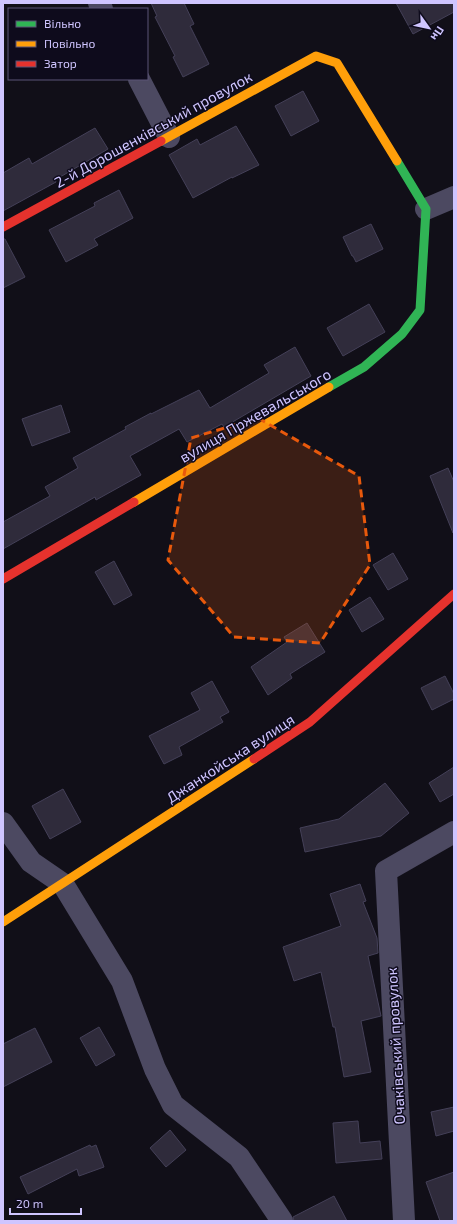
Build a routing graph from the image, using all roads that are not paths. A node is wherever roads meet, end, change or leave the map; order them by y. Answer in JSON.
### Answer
{"nodes":[{"id":1,"x":140,"y":80,"type":"edge"},
{"id":2,"x":169,"y":137,"type":"junction"},
{"id":3,"x":454,"y":197,"type":"edge"},
{"id":4,"x":426,"y":209,"type":"junction"},
{"id":5,"x":3,"y":227,"type":"edge"},
{"id":6,"x":3,"y":579,"type":"edge"},
{"id":7,"x":454,"y":594,"type":"edge"},
{"id":8,"x":3,"y":823,"type":"edge"},
{"id":9,"x":454,"y":832,"type":"edge"},
{"id":10,"x":64,"y":884,"type":"junction"},
{"id":11,"x":3,"y":922,"type":"edge"},
{"id":12,"x":282,"y":1221,"type":"edge"},
{"id":13,"x":404,"y":1221,"type":"edge"}],
"edges":[{"from":1,"to":2,"type":"street"},
{"from":2,"to":4,"type":"street","name":"2-й Дорошенківський провулок"},
{"from":2,"to":5,"type":"street","name":"2-й Дорошенківський провулок"},
{"from":3,"to":4,"type":"street"},
{"from":4,"to":6,"type":"street","name":"вулиця Пржевальського"},
{"from":7,"to":10,"type":"street","name":"Джанкойська вулиця"},
{"from":8,"to":10,"type":"street"},
{"from":9,"to":13,"type":"street","name":"Очаківський провулок"},
{"from":10,"to":11,"type":"street","name":"Джанкойська вулиця"},
{"from":10,"to":12,"type":"street"}]}
